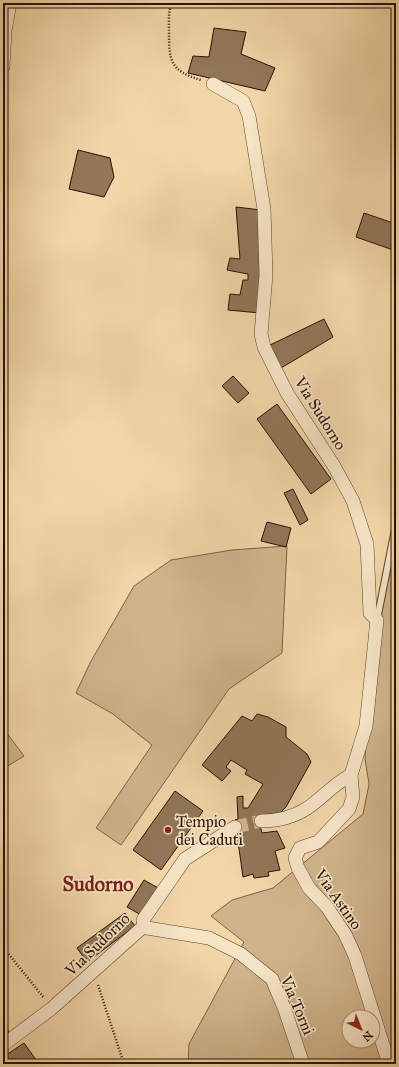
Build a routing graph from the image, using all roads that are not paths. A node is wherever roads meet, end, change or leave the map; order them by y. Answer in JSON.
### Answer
{"nodes":[{"id":1,"x":10,"y":3,"type":"edge"},
{"id":2,"x":3,"y":67,"type":"edge"},
{"id":3,"x":213,"y":84,"type":"road end"},
{"id":4,"x":396,"y":524,"type":"edge"},
{"id":5,"x":377,"y":620,"type":"junction"},
{"id":6,"x":351,"y":775,"type":"junction"},
{"id":7,"x":261,"y":821,"type":"tunnel mouth"},
{"id":8,"x":235,"y":826,"type":"tunnel mouth"},
{"id":9,"x":144,"y":926,"type":"junction"},
{"id":10,"x":3,"y":1045,"type":"edge"},
{"id":11,"x":303,"y":1064,"type":"edge"},
{"id":12,"x":389,"y":1064,"type":"edge"}],
"edges":[{"from":1,"to":2,"type":"street"},
{"from":3,"to":5,"type":"street","name":"Via Sudorno"},
{"from":4,"to":5,"type":"lane"},
{"from":5,"to":6,"type":"street","name":"Via Sudorno"},
{"from":6,"to":7,"type":"street"},
{"from":6,"to":12,"type":"street","name":"Via Astino"},
{"from":8,"to":9,"type":"street","name":"Via Sudorno"},
{"from":9,"to":10,"type":"street","name":"Via Sudorno"},
{"from":9,"to":11,"type":"street","name":"Via Torni"}]}
